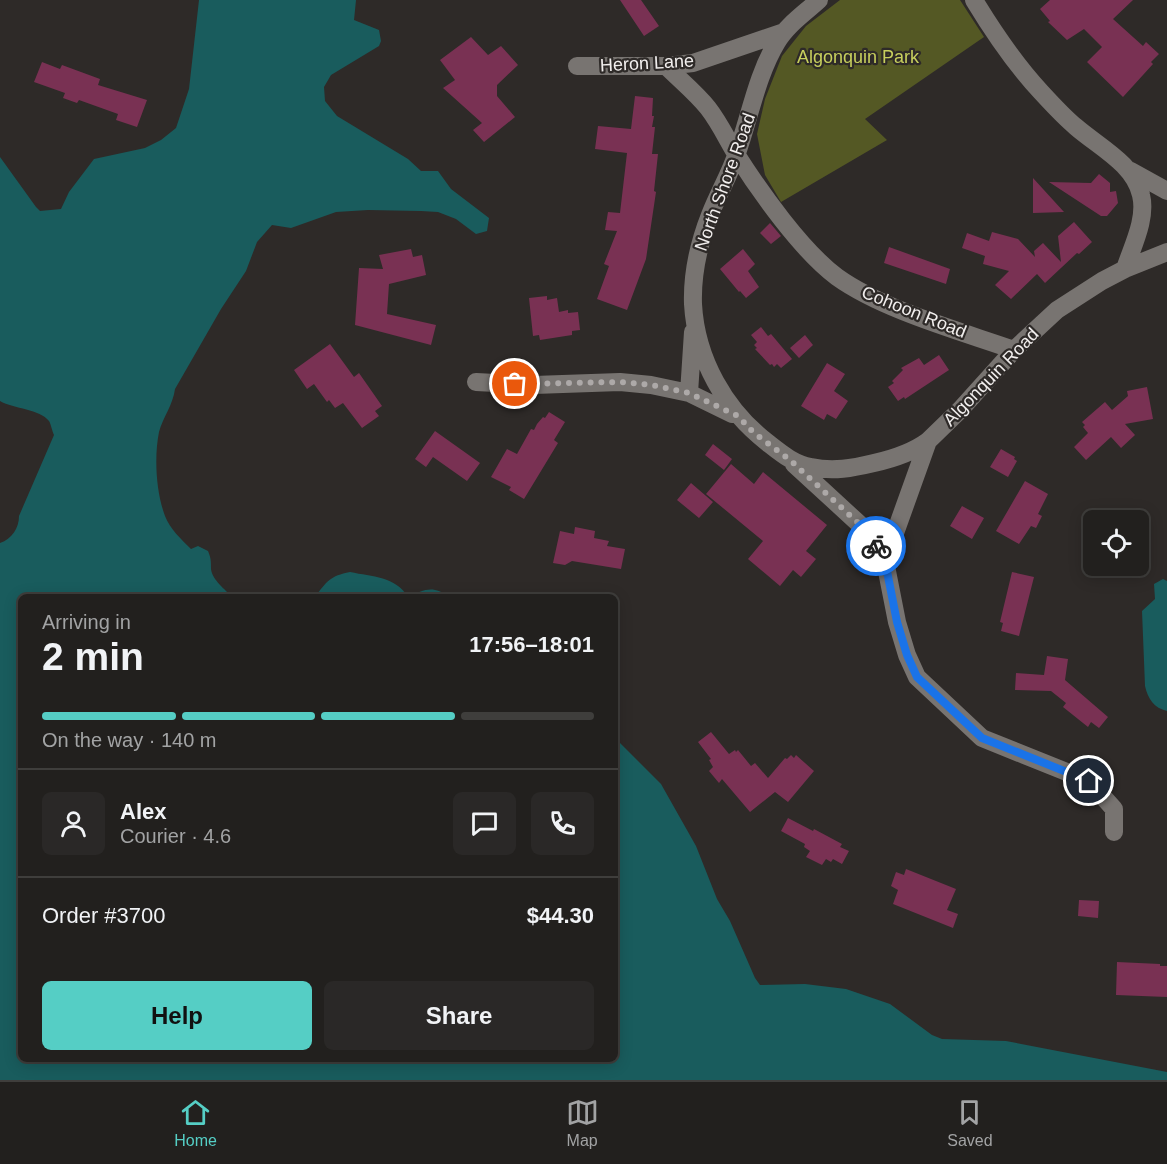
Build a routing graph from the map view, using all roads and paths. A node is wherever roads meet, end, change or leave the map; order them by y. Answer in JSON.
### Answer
{"nodes":[{"id":1,"x":819,"y":0,"type":"edge"},
{"id":2,"x":974,"y":0,"type":"edge"},
{"id":3,"x":784,"y":32,"type":"junction"},
{"id":4,"x":577,"y":66,"type":"dead end"},
{"id":5,"x":666,"y":66,"type":"junction"},
{"id":6,"x":737,"y":155,"type":"junction"},
{"id":7,"x":1126,"y":168,"type":"junction"},
{"id":8,"x":1167,"y":191,"type":"edge"},
{"id":9,"x":1167,"y":252,"type":"edge"},
{"id":10,"x":1125,"y":269,"type":"junction"},
{"id":11,"x":695,"y":323,"type":"junction"},
{"id":12,"x":1014,"y":350,"type":"junction"},
{"id":13,"x":476,"y":382,"type":"dead end"},
{"id":14,"x":689,"y":393,"type":"junction"},
{"id":15,"x":738,"y":416,"type":"junction"},
{"id":16,"x":928,"y":441,"type":"junction"},
{"id":17,"x":790,"y":460,"type":"junction"},
{"id":18,"x":885,"y":561,"type":"junction"},
{"id":19,"x":1114,"y":832,"type":"dead end"}],
"edges":[{"from":1,"to":3,"type":"street","name":"North Shore Road"},
{"from":2,"to":7,"type":"street"},
{"from":3,"to":5,"type":"street","name":"Heron Lane"},
{"from":3,"to":6,"type":"street","name":"North Shore Road"},
{"from":4,"to":5,"type":"street","name":"Heron Lane"},
{"from":5,"to":6,"type":"street","name":"Cohoon Road"},
{"from":6,"to":11,"type":"street","name":"North Shore Road"},
{"from":6,"to":12,"type":"street","name":"Cohoon Road"},
{"from":7,"to":8,"type":"street"},
{"from":7,"to":10,"type":"street"},
{"from":9,"to":10,"type":"street","name":"Algonquin Road"},
{"from":10,"to":12,"type":"street","name":"Algonquin Road"},
{"from":11,"to":14,"type":"street"},
{"from":11,"to":15,"type":"street","name":"North Shore Road"},
{"from":12,"to":16,"type":"street","name":"Algonquin Road"},
{"from":13,"to":14,"type":"street"},
{"from":14,"to":15,"type":"street"},
{"from":15,"to":17,"type":"street","name":"North Shore Road"},
{"from":16,"to":17,"type":"street","name":"North Shore Road"},
{"from":16,"to":18,"type":"street","name":"Algonquin Road"},
{"from":17,"to":18,"type":"street","name":"North Shore Road"},
{"from":18,"to":19,"type":"street","name":"North Shore Road"}]}
